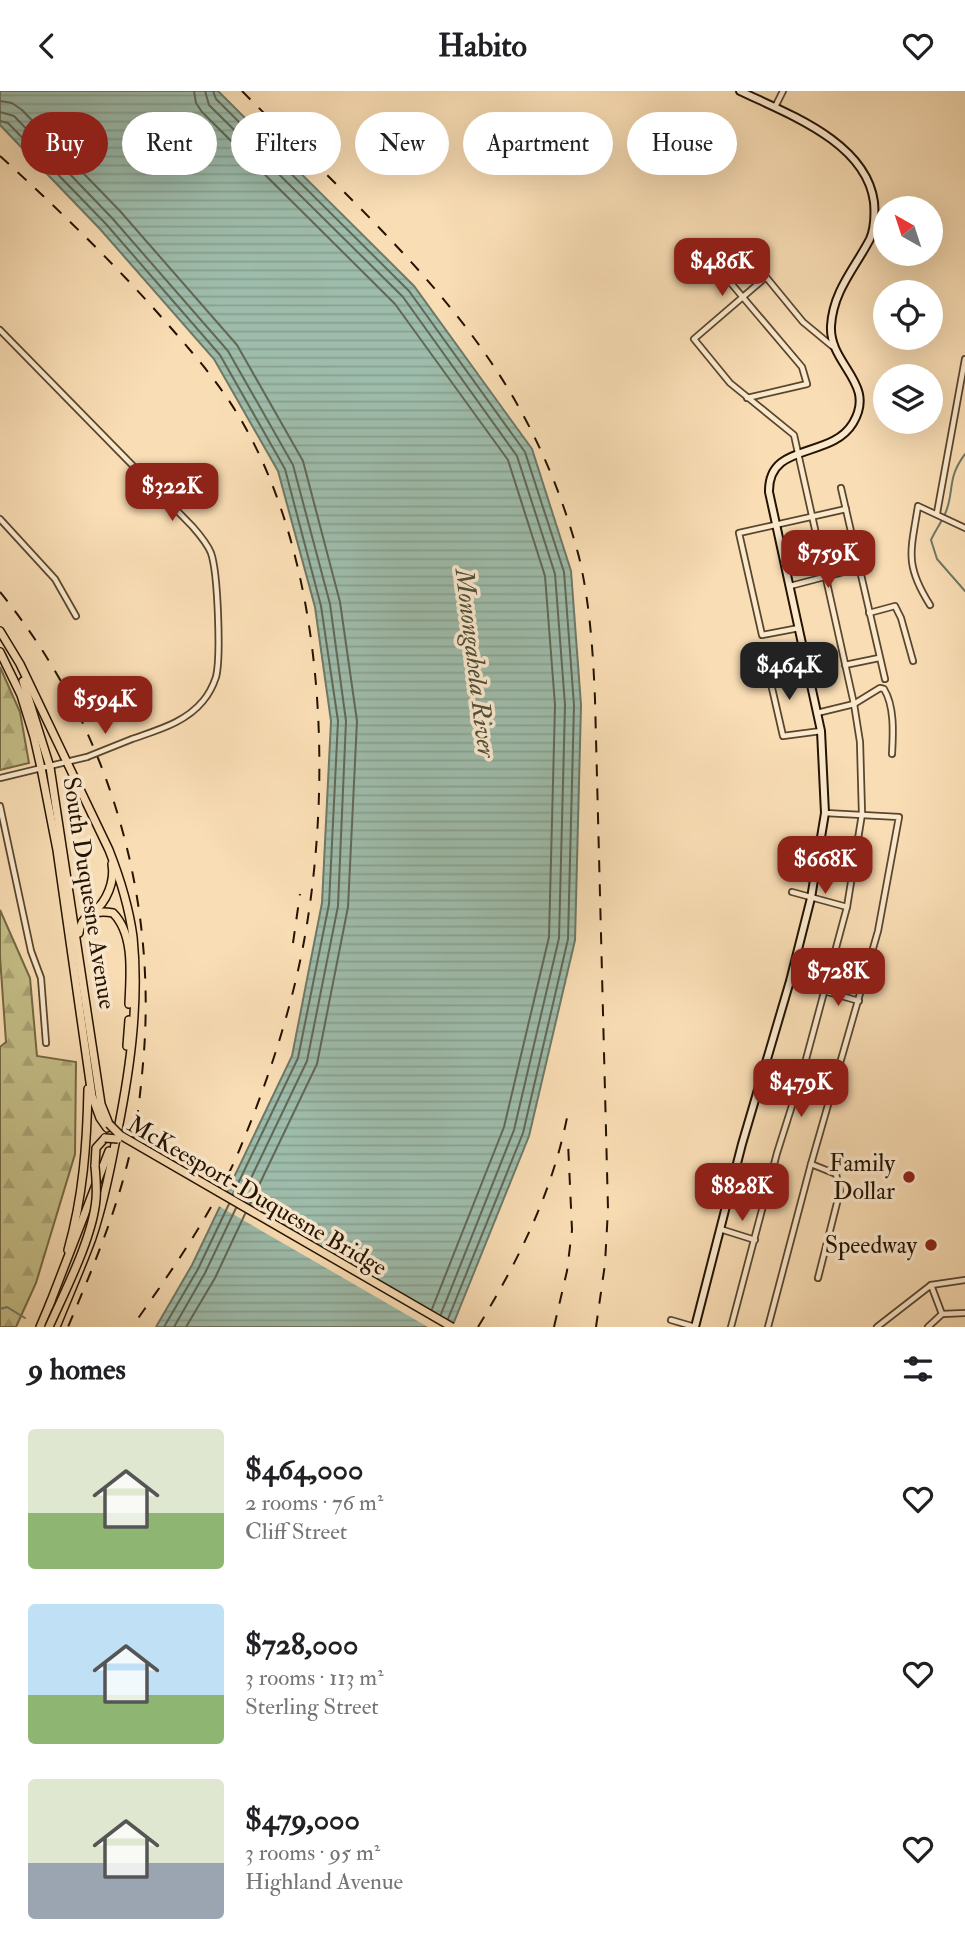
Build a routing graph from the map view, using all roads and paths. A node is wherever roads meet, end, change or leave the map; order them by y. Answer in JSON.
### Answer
{"nodes":[{"id":1,"x":740,"y":91,"type":"edge"},
{"id":2,"x":783,"y":91,"type":"edge"},
{"id":3,"x":775,"y":108,"type":"junction"},
{"id":4,"x":713,"y":262,"type":"dead end"},
{"id":5,"x":741,"y":297,"type":"junction"},
{"id":6,"x":0,"y":330,"type":"edge"},
{"id":7,"x":832,"y":346,"type":"junction"},
{"id":8,"x":965,"y":359,"type":"edge"},
{"id":9,"x":746,"y":398,"type":"junction"},
{"id":10,"x":799,"y":453,"type":"junction"},
{"id":11,"x":841,"y":488,"type":"dead end"},
{"id":12,"x":846,"y":509,"type":"junction"},
{"id":13,"x":938,"y":514,"type":"junction"},
{"id":14,"x":813,"y":517,"type":"junction"},
{"id":15,"x":0,"y":519,"type":"edge"},
{"id":16,"x":777,"y":525,"type":"junction"},
{"id":17,"x":965,"y":529,"type":"edge"},
{"id":18,"x":859,"y":568,"type":"junction"},
{"id":19,"x":825,"y":577,"type":"junction"},
{"id":20,"x":790,"y":586,"type":"junction"},
{"id":21,"x":930,"y":605,"type":"dead end"},
{"id":22,"x":869,"y":613,"type":"junction"},
{"id":23,"x":76,"y":616,"type":"dead end"},
{"id":24,"x":799,"y":628,"type":"junction"},
{"id":25,"x":0,"y":632,"type":"edge"},
{"id":26,"x":0,"y":652,"type":"edge"},
{"id":27,"x":879,"y":658,"type":"junction"},
{"id":28,"x":912,"y":661,"type":"dead end"},
{"id":29,"x":845,"y":665,"type":"junction"},
{"id":30,"x":769,"y":675,"type":"dead end"},
{"id":31,"x":885,"y":679,"type":"dead end"},
{"id":32,"x":854,"y":704,"type":"junction"},
{"id":33,"x":817,"y":713,"type":"junction"},
{"id":34,"x":821,"y":731,"type":"junction"},
{"id":35,"x":892,"y":754,"type":"dead end"},
{"id":36,"x":67,"y":763,"type":"junction"},
{"id":37,"x":50,"y":767,"type":"junction"},
{"id":38,"x":41,"y":768,"type":"junction"},
{"id":39,"x":0,"y":778,"type":"edge"},
{"id":40,"x":0,"y":806,"type":"edge"},
{"id":41,"x":825,"y":813,"type":"junction"},
{"id":42,"x":862,"y":814,"type":"junction"},
{"id":43,"x":109,"y":850,"type":"junction"},
{"id":44,"x":792,"y":892,"type":"dead end"},
{"id":45,"x":811,"y":898,"type":"junction"},
{"id":46,"x":847,"y":907,"type":"junction"},
{"id":47,"x":93,"y":912,"type":"junction"},
{"id":48,"x":78,"y":941,"type":"junction"},
{"id":49,"x":824,"y":991,"type":"junction"},
{"id":50,"x":859,"y":1001,"type":"junction"},
{"id":51,"x":46,"y":1043,"type":"dead end"},
{"id":52,"x":88,"y":1071,"type":"junction"},
{"id":53,"x":802,"y":1075,"type":"junction"},
{"id":54,"x":835,"y":1084,"type":"junction"},
{"id":55,"x":108,"y":1126,"type":"junction"},
{"id":56,"x":118,"y":1139,"type":"junction"},
{"id":57,"x":811,"y":1164,"type":"junction"},
{"id":58,"x":720,"y":1229,"type":"junction"},
{"id":59,"x":755,"y":1240,"type":"junction"},
{"id":60,"x":818,"y":1279,"type":"dead end"},
{"id":61,"x":965,"y":1280,"type":"edge"},
{"id":62,"x":931,"y":1285,"type":"junction"},
{"id":63,"x":49,"y":1305,"type":"junction"},
{"id":64,"x":965,"y":1313,"type":"edge"},
{"id":65,"x":942,"y":1314,"type":"junction"},
{"id":66,"x":671,"y":1320,"type":"dead end"},
{"id":67,"x":40,"y":1327,"type":"edge"},
{"id":68,"x":49,"y":1327,"type":"edge"},
{"id":69,"x":56,"y":1327,"type":"edge"},
{"id":70,"x":442,"y":1327,"type":"edge"},
{"id":71,"x":452,"y":1327,"type":"edge"},
{"id":72,"x":695,"y":1327,"type":"edge"},
{"id":73,"x":731,"y":1327,"type":"edge"},
{"id":74,"x":768,"y":1327,"type":"edge"},
{"id":75,"x":877,"y":1327,"type":"edge"},
{"id":76,"x":928,"y":1327,"type":"edge"}],
"edges":[{"from":1,"to":3,"type":"main road"},
{"from":2,"to":3,"type":"street"},
{"from":3,"to":7,"type":"main road"},
{"from":4,"to":5,"type":"street"},
{"from":5,"to":7,"type":"street"},
{"from":5,"to":9,"type":"street"},
{"from":5,"to":9,"type":"street"},
{"from":6,"to":36,"type":"street","bridge":true},
{"from":7,"to":10,"type":"main road"},
{"from":8,"to":13,"type":"street"},
{"from":9,"to":10,"type":"street"},
{"from":10,"to":14,"type":"street"},
{"from":10,"to":16,"type":"main road"},
{"from":11,"to":12,"type":"street"},
{"from":12,"to":14,"type":"street"},
{"from":12,"to":18,"type":"street"},
{"from":13,"to":17,"type":"street"},
{"from":13,"to":21,"type":"street"},
{"from":14,"to":16,"type":"street"},
{"from":14,"to":19,"type":"street"},
{"from":15,"to":23,"type":"street"},
{"from":16,"to":20,"type":"main road"},
{"from":16,"to":24,"type":"street"},
{"from":18,"to":19,"type":"street"},
{"from":18,"to":22,"type":"street"},
{"from":19,"to":20,"type":"street"},
{"from":19,"to":29,"type":"street"},
{"from":20,"to":24,"type":"main road"},
{"from":22,"to":27,"type":"street"},
{"from":22,"to":28,"type":"street"},
{"from":24,"to":33,"type":"main road"},
{"from":25,"to":36,"type":"main road"},
{"from":25,"to":37,"type":"main road","name":"South Duquesne Avenue"},
{"from":26,"to":38,"type":"main road","name":"South Duquesne Avenue"},
{"from":27,"to":29,"type":"street"},
{"from":27,"to":31,"type":"street"},
{"from":29,"to":32,"type":"street"},
{"from":30,"to":34,"type":"street"},
{"from":32,"to":33,"type":"street"},
{"from":32,"to":35,"type":"street"},
{"from":32,"to":42,"type":"street"},
{"from":33,"to":34,"type":"main road"},
{"from":34,"to":41,"type":"main road"},
{"from":36,"to":37,"type":"street"},
{"from":36,"to":43,"type":"main road"},
{"from":37,"to":38,"type":"street"},
{"from":37,"to":48,"type":"main road","name":"South Duquesne Avenue"},
{"from":38,"to":39,"type":"street"},
{"from":38,"to":52,"type":"main road","name":"South Duquesne Avenue"},
{"from":40,"to":51,"type":"street"},
{"from":41,"to":42,"type":"street"},
{"from":41,"to":45,"type":"main road"},
{"from":42,"to":46,"type":"street"},
{"from":42,"to":50,"type":"street"},
{"from":43,"to":47,"type":"main road"},
{"from":43,"to":69,"type":"main road","bridge":true},
{"from":44,"to":45,"type":"street"},
{"from":45,"to":46,"type":"street"},
{"from":45,"to":58,"type":"main road"},
{"from":46,"to":49,"type":"street"},
{"from":47,"to":48,"type":"main road"},
{"from":47,"to":63,"type":"main road"},
{"from":48,"to":55,"type":"main road","name":"South Duquesne Avenue"},
{"from":49,"to":50,"type":"street"},
{"from":49,"to":53,"type":"street"},
{"from":50,"to":54,"type":"street"},
{"from":52,"to":55,"type":"main road","name":"McKeesport-Duquesne Bridge"},
{"from":52,"to":63,"type":"main road"},
{"from":53,"to":54,"type":"street"},
{"from":53,"to":59,"type":"street"},
{"from":54,"to":57,"type":"street"},
{"from":55,"to":56,"type":"main road","name":"McKeesport-Duquesne Bridge","bridge":true},
{"from":55,"to":71,"type":"main road","name":"McKeesport-Duquesne Bridge","bridge":true},
{"from":56,"to":68,"type":"main road","bridge":true},
{"from":56,"to":70,"type":"main road","name":"McKeesport-Duquesne Bridge","bridge":true},
{"from":57,"to":60,"type":"street"},
{"from":57,"to":74,"type":"street"},
{"from":58,"to":59,"type":"street"},
{"from":58,"to":72,"type":"main road"},
{"from":59,"to":73,"type":"street"},
{"from":61,"to":62,"type":"street"},
{"from":62,"to":65,"type":"street"},
{"from":62,"to":75,"type":"street"},
{"from":63,"to":67,"type":"main road"},
{"from":64,"to":65,"type":"street"},
{"from":65,"to":76,"type":"street"},
{"from":66,"to":72,"type":"street"}]}
